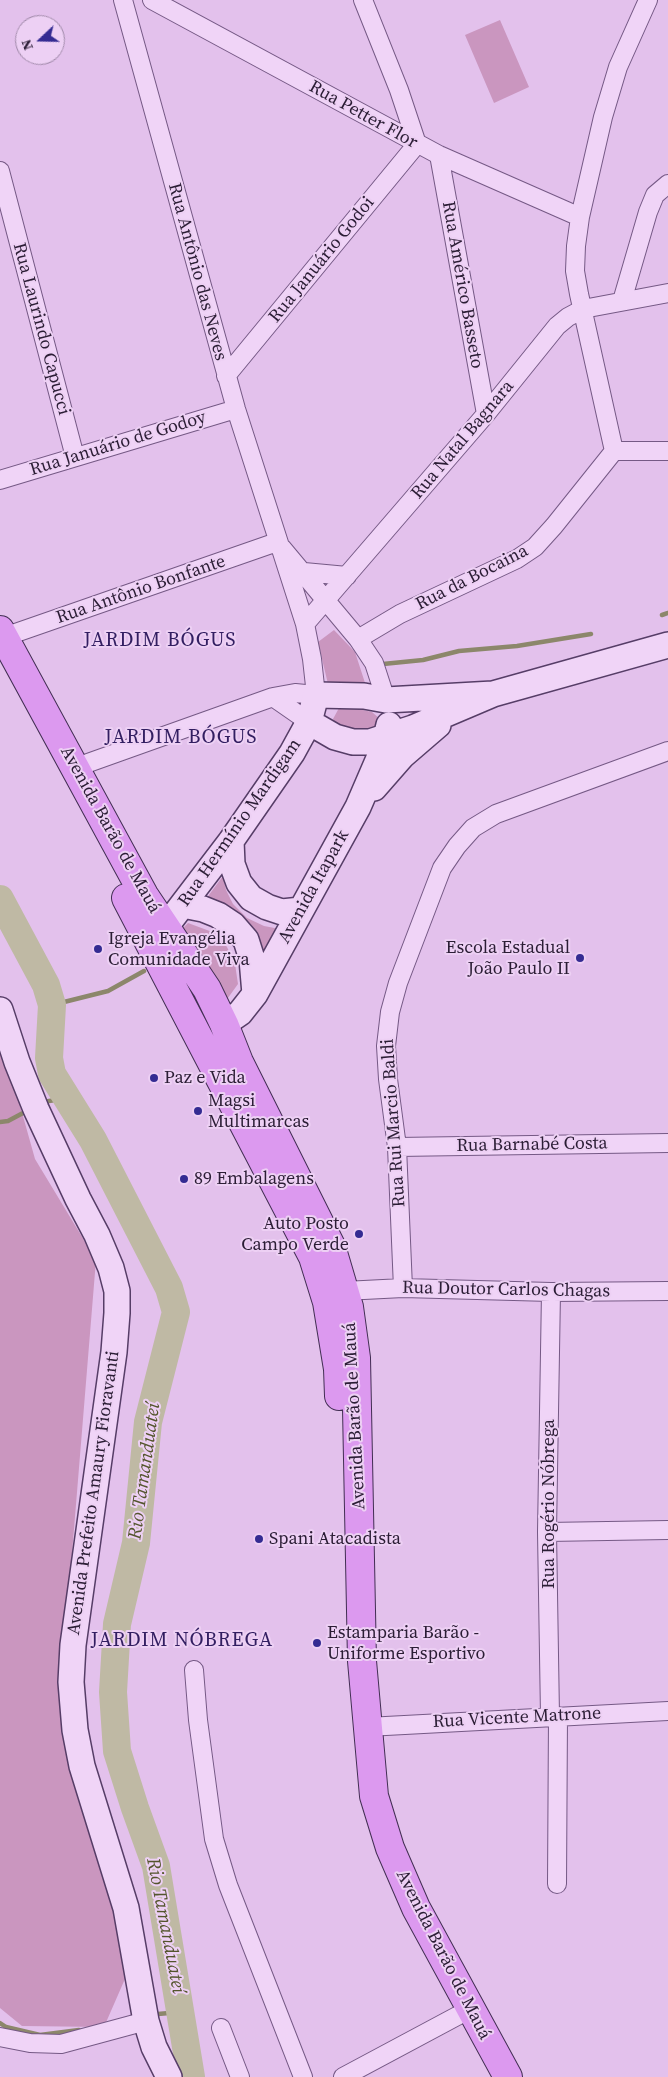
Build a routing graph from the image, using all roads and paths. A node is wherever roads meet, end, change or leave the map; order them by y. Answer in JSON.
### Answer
{"nodes":[{"id":1,"x":123,"y":0,"type":"edge"},
{"id":2,"x":152,"y":0,"type":"edge"},
{"id":3,"x":363,"y":0,"type":"edge"},
{"id":4,"x":648,"y":0,"type":"edge"},
{"id":5,"x":417,"y":144,"type":"junction"},
{"id":6,"x":439,"y":155,"type":"junction"},
{"id":7,"x":0,"y":171,"type":"edge"},
{"id":8,"x":668,"y":184,"type":"edge"},
{"id":9,"x":580,"y":216,"type":"junction"},
{"id":10,"x":668,"y":293,"type":"edge"},
{"id":11,"x":622,"y":301,"type":"junction"},
{"id":12,"x":583,"y":309,"type":"junction"},
{"id":13,"x":226,"y":376,"type":"junction"},
{"id":14,"x":236,"y":409,"type":"junction"},
{"id":15,"x":486,"y":414,"type":"junction"},
{"id":16,"x":614,"y":451,"type":"junction"},
{"id":17,"x":668,"y":451,"type":"edge"},
{"id":18,"x":74,"y":458,"type":"junction"},
{"id":19,"x":0,"y":480,"type":"edge"},
{"id":20,"x":277,"y":542,"type":"junction"},
{"id":21,"x":304,"y":572,"type":"junction"},
{"id":22,"x":346,"y":576,"type":"junction"},
{"id":23,"x":326,"y":598,"type":"junction"},
{"id":24,"x":305,"y":624,"type":"junction"},
{"id":25,"x":2,"y":634,"type":"edge"},
{"id":26,"x":358,"y":639,"type":"junction"},
{"id":27,"x":668,"y":645,"type":"edge"},
{"id":28,"x":0,"y":668,"type":"edge"},
{"id":29,"x":493,"y":694,"type":"junction"},
{"id":30,"x":316,"y":695,"type":"junction"},
{"id":31,"x":273,"y":697,"type":"junction"},
{"id":32,"x":386,"y":700,"type":"junction"},
{"id":33,"x":463,"y":707,"type":"junction"},
{"id":34,"x":309,"y":722,"type":"junction"},
{"id":35,"x":386,"y":738,"type":"junction"},
{"id":36,"x":668,"y":751,"type":"edge"},
{"id":37,"x":74,"y":768,"type":"junction"},
{"id":38,"x":358,"y":807,"type":"junction"},
{"id":39,"x":231,"y":841,"type":"junction"},
{"id":40,"x":183,"y":906,"type":"junction"},
{"id":41,"x":301,"y":910,"type":"junction"},
{"id":42,"x":159,"y":936,"type":"junction"},
{"id":43,"x":172,"y":985,"type":"junction"},
{"id":44,"x":255,"y":994,"type":"junction"},
{"id":45,"x":0,"y":1010,"type":"edge"},
{"id":46,"x":224,"y":1024,"type":"junction"},
{"id":47,"x":668,"y":1143,"type":"edge"},
{"id":48,"x":397,"y":1147,"type":"junction"},
{"id":49,"x":403,"y":1288,"type":"junction"},
{"id":50,"x":344,"y":1291,"type":"junction"},
{"id":51,"x":668,"y":1291,"type":"edge"},
{"id":52,"x":551,"y":1292,"type":"junction"},
{"id":53,"x":668,"y":1530,"type":"edge"},
{"id":54,"x":547,"y":1532,"type":"junction"},
{"id":55,"x":194,"y":1670,"type":"dead end"},
{"id":56,"x":668,"y":1711,"type":"edge"},
{"id":57,"x":554,"y":1716,"type":"junction"},
{"id":58,"x":367,"y":1727,"type":"junction"},
{"id":59,"x":557,"y":1884,"type":"dead end"},
{"id":60,"x":459,"y":2015,"type":"junction"},
{"id":61,"x":146,"y":2021,"type":"junction"},
{"id":62,"x":221,"y":2028,"type":"dead end"},
{"id":63,"x":0,"y":2037,"type":"edge"},
{"id":64,"x":352,"y":2075,"type":"edge"},
{"id":65,"x":169,"y":2077,"type":"edge"},
{"id":66,"x":240,"y":2077,"type":"edge"},
{"id":67,"x":303,"y":2077,"type":"edge"},
{"id":68,"x":493,"y":2077,"type":"edge"},
{"id":69,"x":508,"y":2077,"type":"edge"}],
"edges":[{"from":1,"to":13,"type":"street","name":"Rua Antônio das Neves"},
{"from":2,"to":5,"type":"street","name":"Rua Petter Flor"},
{"from":3,"to":5,"type":"street"},
{"from":4,"to":9,"type":"street"},
{"from":5,"to":6,"type":"street","name":"Rua Petter Flor"},
{"from":5,"to":13,"type":"street","name":"Rua Januário Godoi"},
{"from":6,"to":9,"type":"street","name":"Rua Petter Flor"},
{"from":6,"to":15,"type":"street","name":"Rua Américo Basseto"},
{"from":7,"to":18,"type":"street","name":"Rua Laurindo Capucci"},
{"from":8,"to":11,"type":"street"},
{"from":9,"to":12,"type":"street"},
{"from":10,"to":11,"type":"street"},
{"from":11,"to":12,"type":"street"},
{"from":12,"to":15,"type":"street","name":"Rua Natal Bagnara"},
{"from":12,"to":16,"type":"street"},
{"from":13,"to":14,"type":"street","name":"Rua Antônio das Neves"},
{"from":14,"to":18,"type":"street","name":"Rua Januário de Godoy"},
{"from":14,"to":20,"type":"street","name":"Rua Antônio das Neves"},
{"from":15,"to":22,"type":"street","name":"Rua Natal Bagnara"},
{"from":16,"to":17,"type":"street"},
{"from":16,"to":26,"type":"street","name":"Rua da Bocaina"},
{"from":18,"to":19,"type":"street","name":"Rua Januário de Godoy"},
{"from":20,"to":21,"type":"street","name":"Rua Antônio das Neves"},
{"from":20,"to":24,"type":"street","name":"Rua Antônio das Neves"},
{"from":20,"to":25,"type":"street","name":"Rua Antônio Bonfante"},
{"from":21,"to":22,"type":"street"},
{"from":21,"to":23,"type":"street","name":"Rua Antônio das Neves"},
{"from":22,"to":23,"type":"street","name":"Rua Natal Bagnara"},
{"from":23,"to":24,"type":"street","name":"Rua Natal Bagnara"},
{"from":23,"to":26,"type":"street","name":"Rua Antônio das Neves"},
{"from":24,"to":30,"type":"street","name":"Rua Antônio das Neves"},
{"from":25,"to":37,"type":"main road","name":"Avenida Barão de Mauá"},
{"from":26,"to":32,"type":"street","name":"Rua Antônio das Neves"},
{"from":27,"to":29,"type":"main road"},
{"from":28,"to":42,"type":"main road","name":"Avenida Barão de Mauá"},
{"from":29,"to":32,"type":"main road"},
{"from":29,"to":33,"type":"main road"},
{"from":30,"to":31,"type":"street"},
{"from":30,"to":32,"type":"main road"},
{"from":30,"to":34,"type":"main road","name":"Rua Hermínio Mardigam"},
{"from":31,"to":34,"type":"street"},
{"from":31,"to":37,"type":"street"},
{"from":32,"to":35,"type":"main road","name":"Avenida Itapark"},
{"from":33,"to":35,"type":"main road"},
{"from":33,"to":38,"type":"main road"},
{"from":34,"to":35,"type":"main road"},
{"from":34,"to":39,"type":"main road","name":"Rua Hermínio Mardigam"},
{"from":35,"to":38,"type":"main road","name":"Avenida Itapark"},
{"from":36,"to":48,"type":"street","name":"Rua Rui Marcio Baldi"},
{"from":37,"to":42,"type":"main road","name":"Avenida Barão de Mauá"},
{"from":38,"to":41,"type":"main road","name":"Avenida Itapark"},
{"from":39,"to":40,"type":"main road","name":"Rua Hermínio Mardigam"},
{"from":39,"to":41,"type":"main road"},
{"from":40,"to":42,"type":"main road","name":"Rua Hermínio Mardigam"},
{"from":40,"to":44,"type":"main road"},
{"from":41,"to":44,"type":"main road","name":"Avenida Itapark"},
{"from":42,"to":43,"type":"main road","name":"Avenida Barão de Mauá"},
{"from":42,"to":46,"type":"main road","name":"Avenida Barão de Mauá"},
{"from":43,"to":46,"type":"main road"},
{"from":43,"to":60,"type":"main road","name":"Avenida Barão de Mauá"},
{"from":44,"to":46,"type":"main road","name":"Avenida Itapark"},
{"from":45,"to":61,"type":"main road","name":"Avenida Prefeito Amaury Fioravanti"},
{"from":46,"to":50,"type":"main road","name":"Avenida Barão de Mauá"},
{"from":47,"to":48,"type":"street","name":"Rua Barnabé Costa"},
{"from":48,"to":49,"type":"street","name":"Rua Rui Marcio Baldi"},
{"from":49,"to":50,"type":"street","name":"Rua Doutor Carlos Chagas"},
{"from":49,"to":52,"type":"street","name":"Rua Doutor Carlos Chagas"},
{"from":50,"to":58,"type":"main road","name":"Avenida Barão de Mauá"},
{"from":51,"to":52,"type":"street","name":"Rua Doutor Carlos Chagas"},
{"from":52,"to":54,"type":"street","name":"Rua Rogério Nóbrega"},
{"from":53,"to":54,"type":"street"},
{"from":54,"to":57,"type":"street","name":"Rua Rogério Nóbrega"},
{"from":55,"to":67,"type":"street"},
{"from":56,"to":57,"type":"street","name":"Rua Vicente Matrone"},
{"from":57,"to":58,"type":"street","name":"Rua Vicente Matrone"},
{"from":57,"to":59,"type":"street","name":"Rua Rogério Nóbrega"},
{"from":58,"to":69,"type":"main road","name":"Avenida Barão de Mauá"},
{"from":60,"to":64,"type":"street"},
{"from":60,"to":68,"type":"main road","name":"Avenida Barão de Mauá"},
{"from":61,"to":63,"type":"street"},
{"from":61,"to":65,"type":"main road","name":"Avenida Prefeito Amaury Fioravanti"},
{"from":62,"to":66,"type":"street"}]}
